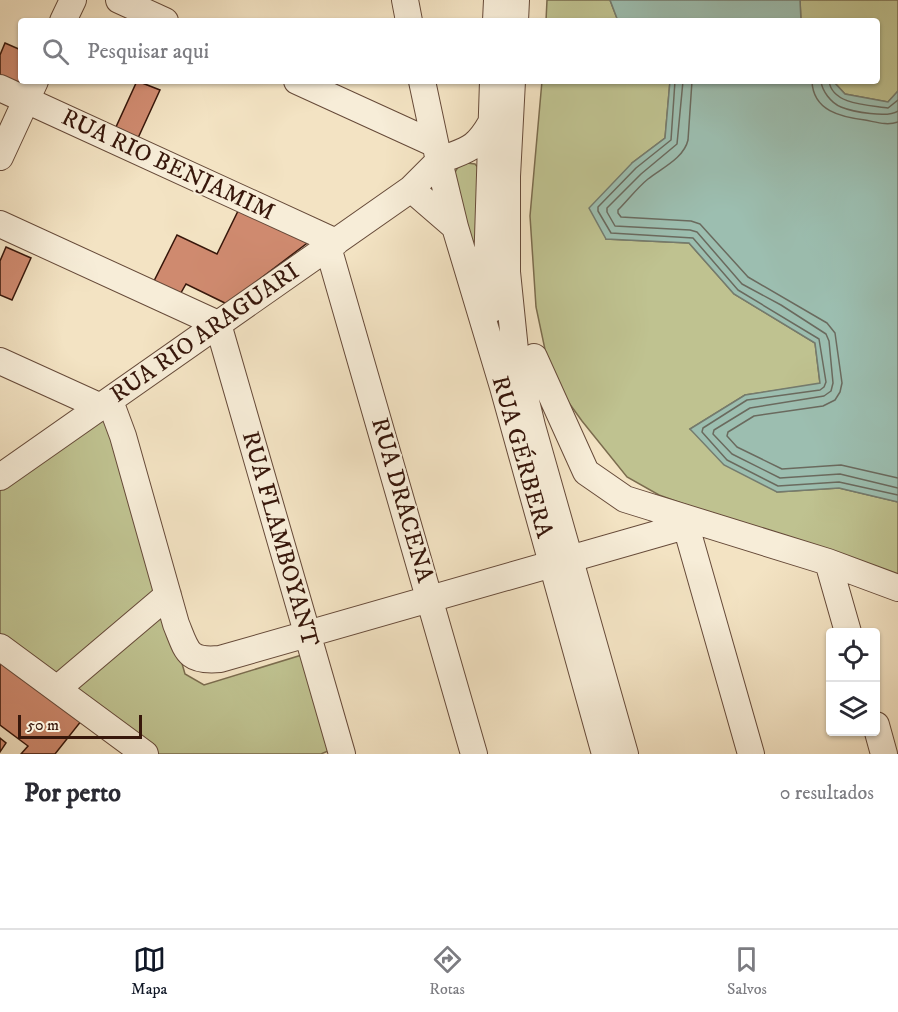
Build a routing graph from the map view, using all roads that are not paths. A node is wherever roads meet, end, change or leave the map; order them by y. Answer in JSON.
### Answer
{"nodes":[{"id":1,"x":73,"y":0,"type":"edge"},
{"id":2,"x":119,"y":0,"type":"edge"},
{"id":3,"x":405,"y":0,"type":"edge"},
{"id":4,"x":497,"y":0,"type":"edge"},
{"id":5,"x":516,"y":0,"type":"edge"},
{"id":6,"x":64,"y":18,"type":"edge"},
{"id":7,"x":158,"y":18,"type":"edge"},
{"id":8,"x":408,"y":18,"type":"edge"},
{"id":9,"x":496,"y":18,"type":"edge"},
{"id":10,"x":514,"y":18,"type":"edge"},
{"id":11,"x":303,"y":84,"type":"edge"},
{"id":12,"x":423,"y":84,"type":"edge"},
{"id":13,"x":493,"y":84,"type":"edge"},
{"id":14,"x":512,"y":84,"type":"edge"},
{"id":15,"x":0,"y":88,"type":"edge"},
{"id":16,"x":31,"y":91,"type":"edge"},
{"id":17,"x":491,"y":123,"type":"junction"},
{"id":18,"x":437,"y":152,"type":"junction"},
{"id":19,"x":0,"y":157,"type":"edge"},
{"id":20,"x":411,"y":189,"type":"junction"},
{"id":21,"x":0,"y":224,"type":"edge"},
{"id":22,"x":455,"y":227,"type":"junction"},
{"id":23,"x":332,"y":245,"type":"junction"},
{"id":24,"x":218,"y":324,"type":"junction"},
{"id":25,"x":534,"y":357,"type":"dead end"},
{"id":26,"x":0,"y":361,"type":"edge"},
{"id":27,"x":503,"y":387,"type":"junction"},
{"id":28,"x":104,"y":404,"type":"junction"},
{"id":29,"x":0,"y":477,"type":"edge"},
{"id":30,"x":692,"y":524,"type":"junction"},
{"id":31,"x":561,"y":562,"type":"junction"},
{"id":32,"x":828,"y":562,"type":"junction"},
{"id":33,"x":898,"y":588,"type":"edge"},
{"id":34,"x":168,"y":595,"type":"junction"},
{"id":35,"x":431,"y":600,"type":"junction"},
{"id":36,"x":847,"y":628,"type":"edge"},
{"id":37,"x":308,"y":635,"type":"junction"},
{"id":38,"x":0,"y":647,"type":"edge"},
{"id":39,"x":57,"y":689,"type":"junction"},
{"id":40,"x":879,"y":736,"type":"edge"},
{"id":41,"x":339,"y":753,"type":"edge"},
{"id":42,"x":145,"y":754,"type":"edge"},
{"id":43,"x":474,"y":754,"type":"edge"},
{"id":44,"x":605,"y":754,"type":"edge"},
{"id":45,"x":625,"y":754,"type":"edge"},
{"id":46,"x":751,"y":754,"type":"edge"},
{"id":47,"x":884,"y":754,"type":"edge"}],
"edges":[{"from":1,"to":6,"type":"street"},
{"from":2,"to":7,"type":"street"},
{"from":3,"to":8,"type":"street"},
{"from":4,"to":9,"type":"street"},
{"from":5,"to":10,"type":"street"},
{"from":11,"to":18,"type":"street"},
{"from":12,"to":18,"type":"street","name":"RUA GÉRBERA"},
{"from":13,"to":17,"type":"street"},
{"from":14,"to":31,"type":"street"},
{"from":15,"to":16,"type":"street","name":"RUA RIO BENJAMIM"},
{"from":16,"to":19,"type":"street"},
{"from":16,"to":23,"type":"street","name":"RUA RIO BENJAMIM"},
{"from":17,"to":18,"type":"street"},
{"from":17,"to":27,"type":"street"},
{"from":18,"to":20,"type":"street","name":"RUA RIO ARAGUARI"},
{"from":18,"to":22,"type":"street","name":"RUA GÉRBERA"},
{"from":20,"to":22,"type":"street"},
{"from":20,"to":23,"type":"street","name":"RUA RIO ARAGUARI"},
{"from":21,"to":24,"type":"street"},
{"from":22,"to":27,"type":"street","name":"RUA GÉRBERA"},
{"from":23,"to":24,"type":"street","name":"RUA RIO ARAGUARI"},
{"from":23,"to":35,"type":"street","name":"RUA DRACENA"},
{"from":24,"to":28,"type":"street","name":"RUA RIO ARAGUARI"},
{"from":24,"to":37,"type":"street","name":"RUA FLAMBOYANT"},
{"from":25,"to":30,"type":"street"},
{"from":26,"to":28,"type":"street"},
{"from":27,"to":31,"type":"street","name":"RUA GÉRBERA"},
{"from":28,"to":29,"type":"street","name":"RUA RIO ARAGUARI"},
{"from":28,"to":34,"type":"street"},
{"from":30,"to":31,"type":"street"},
{"from":30,"to":32,"type":"street"},
{"from":30,"to":46,"type":"street"},
{"from":31,"to":35,"type":"street"},
{"from":31,"to":44,"type":"street","name":"RUA GÉRBERA"},
{"from":31,"to":45,"type":"street","name":"RUA GÉRBERA"},
{"from":32,"to":33,"type":"street"},
{"from":32,"to":36,"type":"street"},
{"from":34,"to":37,"type":"street"},
{"from":34,"to":39,"type":"street"},
{"from":35,"to":37,"type":"street"},
{"from":35,"to":43,"type":"street","name":"RUA DRACENA"},
{"from":37,"to":41,"type":"street","name":"RUA FLAMBOYANT"},
{"from":38,"to":39,"type":"street"},
{"from":39,"to":42,"type":"street"},
{"from":40,"to":47,"type":"street"}]}
